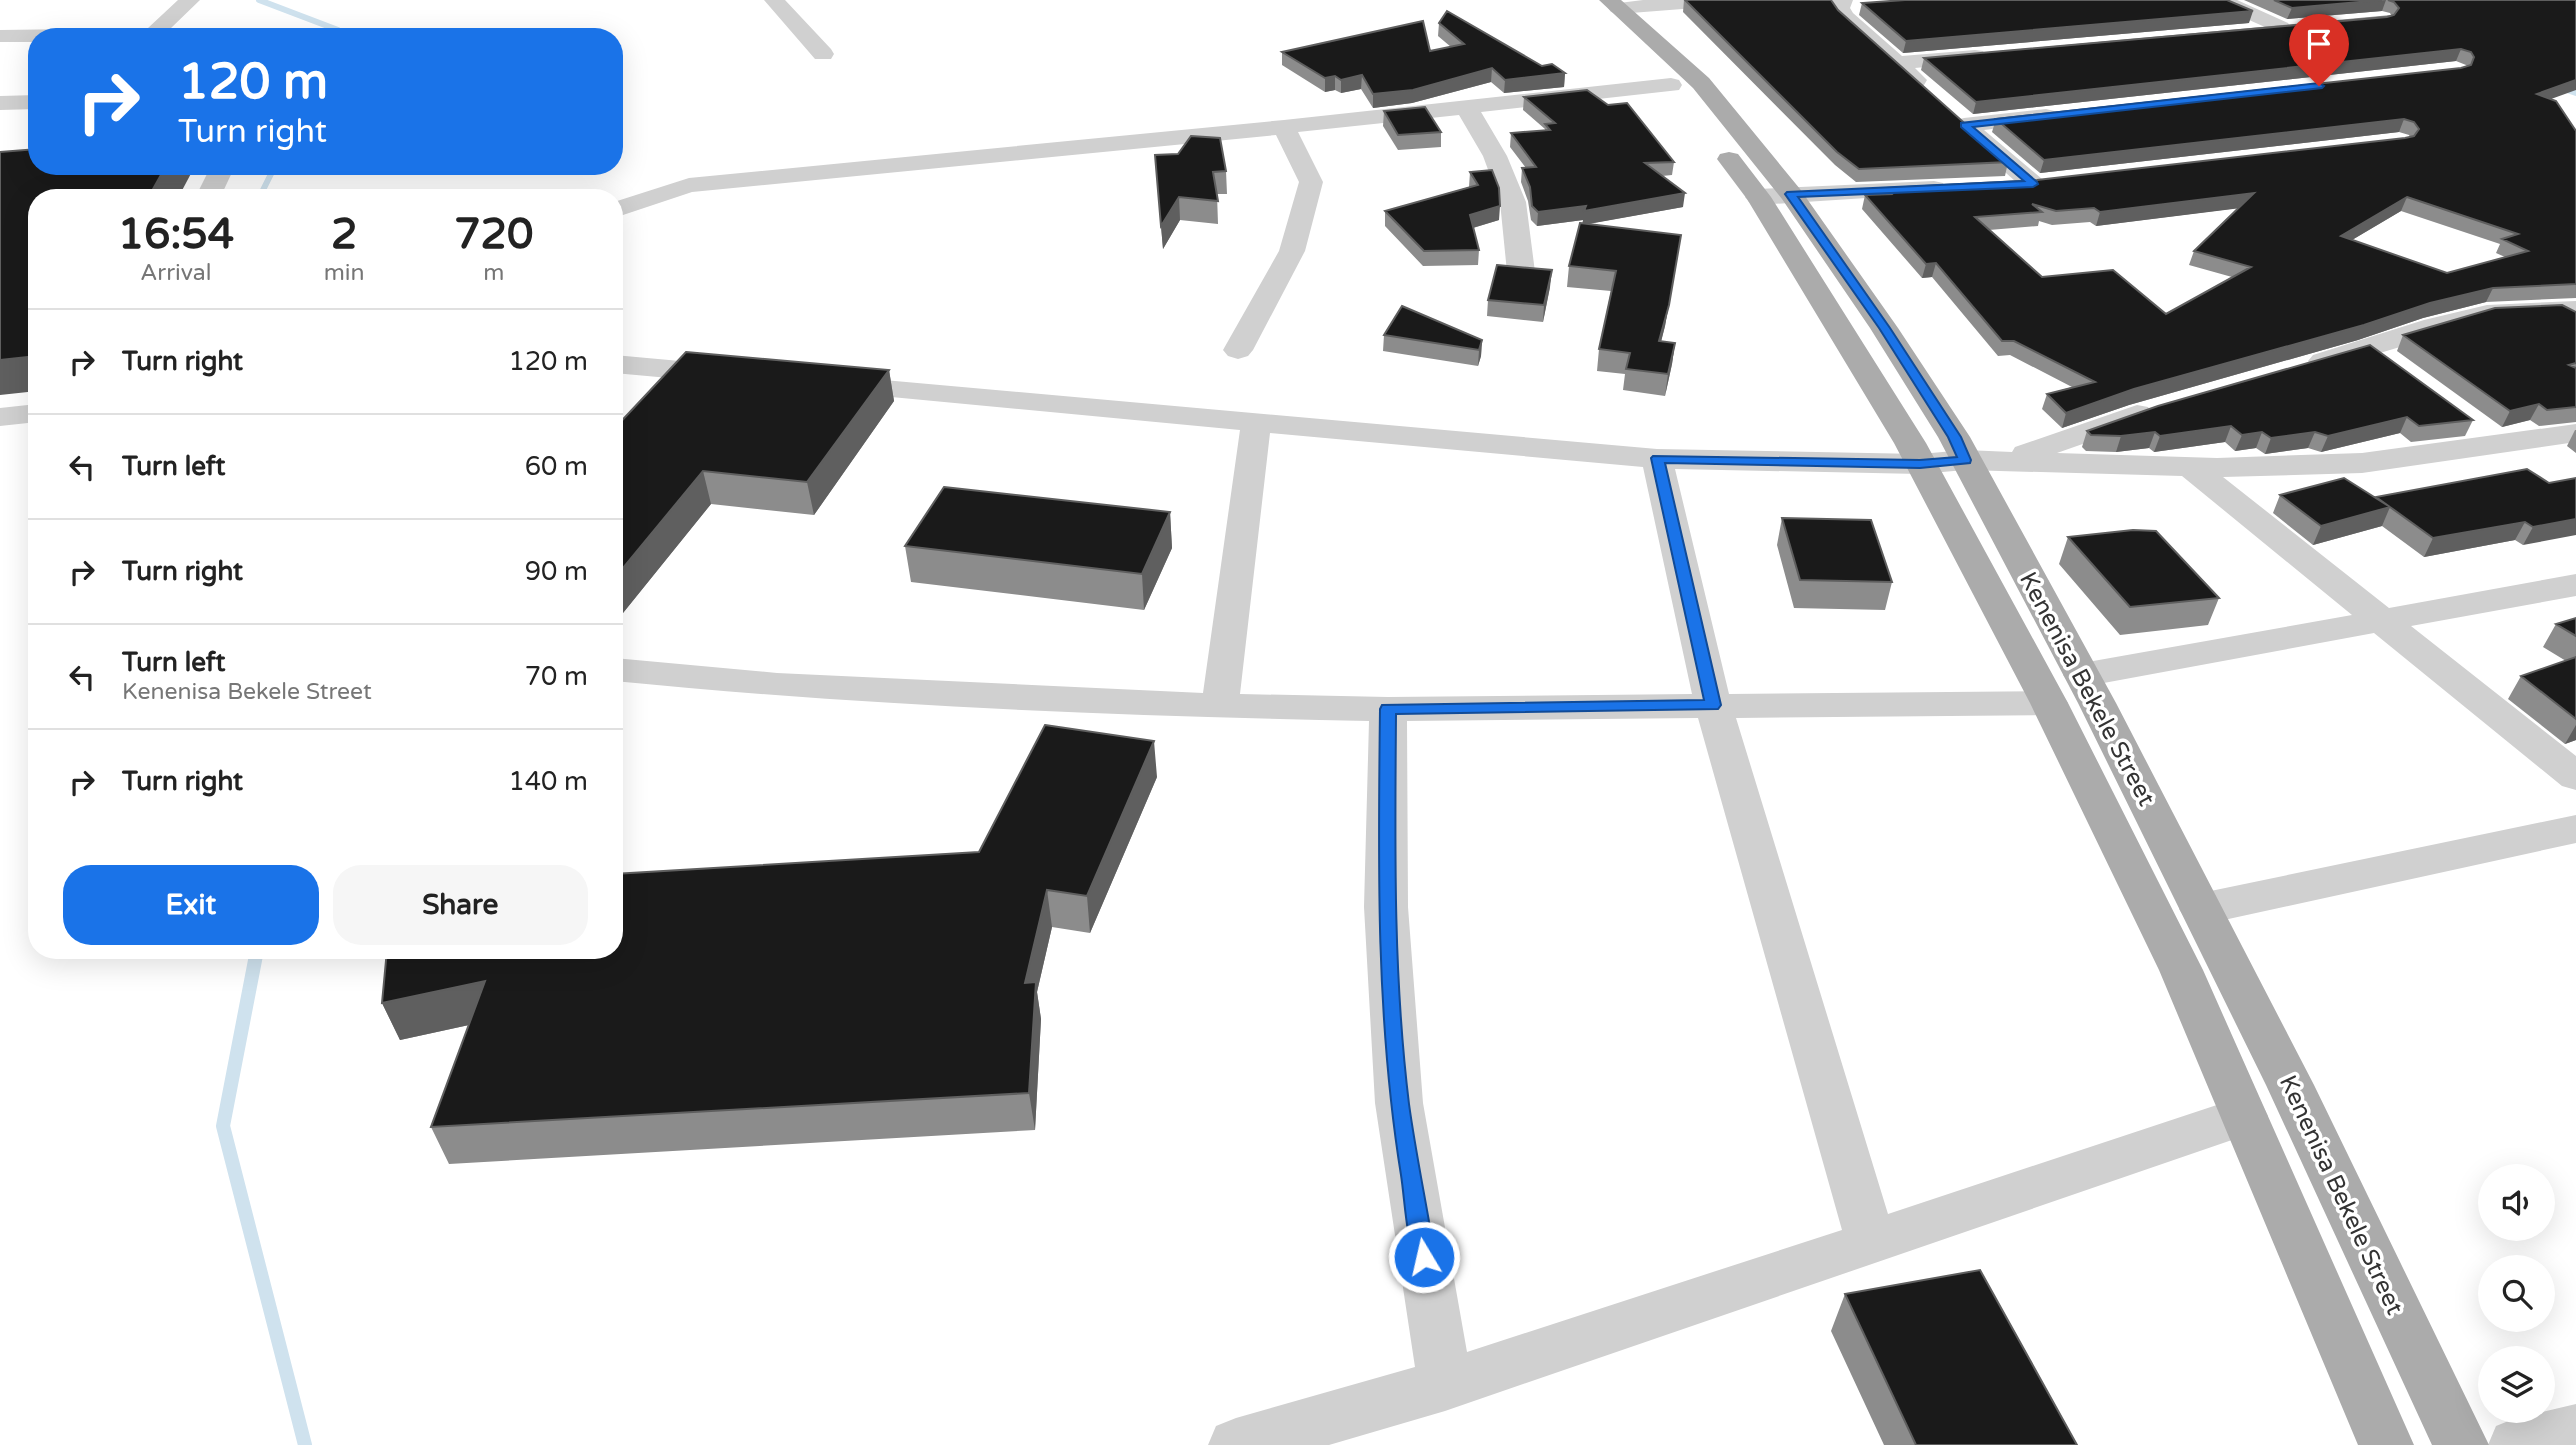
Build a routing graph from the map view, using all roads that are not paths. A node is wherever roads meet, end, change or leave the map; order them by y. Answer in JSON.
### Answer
{"nodes":[{"id":1,"x":190,"y":0,"type":"edge"},
{"id":2,"x":774,"y":0,"type":"edge"},
{"id":3,"x":1578,"y":0,"type":"edge"},
{"id":4,"x":1721,"y":0,"type":"edge"},
{"id":5,"x":2220,"y":0,"type":"edge"},
{"id":6,"x":1614,"y":4,"type":"edge"},
{"id":7,"x":1842,"y":4,"type":"edge"},
{"id":8,"x":1866,"y":6,"type":"edge"},
{"id":9,"x":2306,"y":25,"type":"edge"},
{"id":10,"x":2281,"y":27,"type":"junction"},
{"id":11,"x":160,"y":28,"type":"edge"},
{"id":12,"x":2240,"y":31,"type":"edge"},
{"id":13,"x":0,"y":36,"type":"edge"},
{"id":14,"x":28,"y":36,"type":"edge"},
{"id":15,"x":823,"y":54,"type":"dead end"},
{"id":16,"x":1993,"y":54,"type":"edge"},
{"id":17,"x":1897,"y":63,"type":"junction"},
{"id":18,"x":1671,"y":85,"type":"junction"},
{"id":19,"x":28,"y":102,"type":"edge"},
{"id":20,"x":0,"y":103,"type":"edge"},
{"id":21,"x":1467,"y":108,"type":"junction"},
{"id":22,"x":2074,"y":113,"type":"edge"},
{"id":23,"x":1964,"y":125,"type":"junction"},
{"id":24,"x":1284,"y":127,"type":"junction"},
{"id":25,"x":2060,"y":181,"type":"edge"},
{"id":26,"x":2033,"y":184,"type":"junction"},
{"id":27,"x":1993,"y":186,"type":"edge"},
{"id":28,"x":1952,"y":187,"type":"edge"},
{"id":29,"x":1775,"y":196,"type":"junction"},
{"id":30,"x":623,"y":207,"type":"edge"},
{"id":31,"x":1521,"y":272,"type":"edge"},
{"id":32,"x":2576,"y":309,"type":"edge"},
{"id":33,"x":1238,"y":350,"type":"dead end"},
{"id":34,"x":623,"y":365,"type":"edge"},
{"id":35,"x":2302,"y":366,"type":"edge"},
{"id":36,"x":751,"y":376,"type":"edge"},
{"id":37,"x":806,"y":382,"type":"edge"},
{"id":38,"x":2166,"y":406,"type":"edge"},
{"id":39,"x":28,"y":414,"type":"edge"},
{"id":40,"x":0,"y":417,"type":"edge"},
{"id":41,"x":2467,"y":420,"type":"edge"},
{"id":42,"x":1256,"y":424,"type":"junction"},
{"id":43,"x":2576,"y":433,"type":"edge"},
{"id":44,"x":2500,"y":444,"type":"junction"},
{"id":45,"x":1657,"y":458,"type":"junction"},
{"id":46,"x":1965,"y":460,"type":"junction"},
{"id":47,"x":2004,"y":461,"type":"junction"},
{"id":48,"x":1920,"y":464,"type":"junction"},
{"id":49,"x":2190,"y":467,"type":"junction"},
{"id":50,"x":2576,"y":585,"type":"edge"},
{"id":51,"x":2380,"y":621,"type":"junction"},
{"id":52,"x":623,"y":670,"type":"edge"},
{"id":53,"x":2082,"y":675,"type":"junction"},
{"id":54,"x":2049,"y":703,"type":"junction"},
{"id":55,"x":1713,"y":705,"type":"junction"},
{"id":56,"x":1220,"y":706,"type":"junction"},
{"id":57,"x":1388,"y":709,"type":"junction"},
{"id":58,"x":2576,"y":777,"type":"edge"},
{"id":59,"x":2576,"y":829,"type":"edge"},
{"id":60,"x":2201,"y":909,"type":"junction"},
{"id":61,"x":2244,"y":1116,"type":"junction"},
{"id":62,"x":1871,"y":1242,"type":"junction"},
{"id":63,"x":1445,"y":1385,"type":"junction"},
{"id":64,"x":2576,"y":1431,"type":"edge"},
{"id":65,"x":1236,"y":1445,"type":"edge"},
{"id":66,"x":2386,"y":1445,"type":"edge"},
{"id":67,"x":2461,"y":1445,"type":"edge"},
{"id":68,"x":2516,"y":1445,"type":"edge"}],
"edges":[{"from":1,"to":11,"type":"street"},
{"from":2,"to":15,"type":"street"},
{"from":3,"to":18,"type":"main road","name":"Kenenisa Bekele Street"},
{"from":4,"to":6,"type":"street"},
{"from":5,"to":10,"type":"street"},
{"from":6,"to":29,"type":"main road","name":"Kenenisa Bekele Street"},
{"from":7,"to":8,"type":"street"},
{"from":7,"to":17,"type":"street"},
{"from":9,"to":10,"type":"street"},
{"from":10,"to":12,"type":"street"},
{"from":13,"to":14,"type":"street"},
{"from":16,"to":17,"type":"street"},
{"from":17,"to":23,"type":"street"},
{"from":18,"to":21,"type":"street"},
{"from":18,"to":29,"type":"main road","name":"Kenenisa Bekele Street"},
{"from":19,"to":20,"type":"street"},
{"from":21,"to":24,"type":"street"},
{"from":21,"to":31,"type":"street"},
{"from":22,"to":23,"type":"street"},
{"from":23,"to":26,"type":"street"},
{"from":24,"to":30,"type":"street"},
{"from":24,"to":33,"type":"street"},
{"from":25,"to":26,"type":"street"},
{"from":26,"to":27,"type":"street"},
{"from":28,"to":29,"type":"street"},
{"from":29,"to":46,"type":"main road","name":"Kenenisa Bekele Street"},
{"from":29,"to":48,"type":"main road","name":"Kenenisa Bekele Street"},
{"from":32,"to":35,"type":"street"},
{"from":34,"to":36,"type":"street"},
{"from":37,"to":42,"type":"street"},
{"from":38,"to":47,"type":"street"},
{"from":39,"to":40,"type":"street"},
{"from":41,"to":44,"type":"street"},
{"from":42,"to":45,"type":"street"},
{"from":42,"to":56,"type":"street"},
{"from":43,"to":44,"type":"street"},
{"from":44,"to":49,"type":"street"},
{"from":45,"to":48,"type":"street"},
{"from":45,"to":55,"type":"street"},
{"from":46,"to":47,"type":"street"},
{"from":46,"to":48,"type":"street"},
{"from":46,"to":53,"type":"main road","name":"Kenenisa Bekele Street"},
{"from":47,"to":49,"type":"street"},
{"from":48,"to":54,"type":"main road","name":"Kenenisa Bekele Street"},
{"from":49,"to":51,"type":"street"},
{"from":50,"to":51,"type":"street"},
{"from":51,"to":53,"type":"street"},
{"from":51,"to":58,"type":"street"},
{"from":52,"to":56,"type":"street"},
{"from":53,"to":60,"type":"main road","name":"Kenenisa Bekele Street"},
{"from":54,"to":55,"type":"street"},
{"from":54,"to":61,"type":"main road","name":"Kenenisa Bekele Street"},
{"from":55,"to":57,"type":"street"},
{"from":55,"to":62,"type":"street"},
{"from":56,"to":57,"type":"street"},
{"from":57,"to":63,"type":"street"},
{"from":59,"to":60,"type":"street"},
{"from":60,"to":67,"type":"main road","name":"Kenenisa Bekele Street"},
{"from":61,"to":62,"type":"street"},
{"from":61,"to":66,"type":"main road","name":"Kenenisa Bekele Street"},
{"from":62,"to":63,"type":"street"},
{"from":63,"to":65,"type":"street"},
{"from":64,"to":68,"type":"street"}]}
